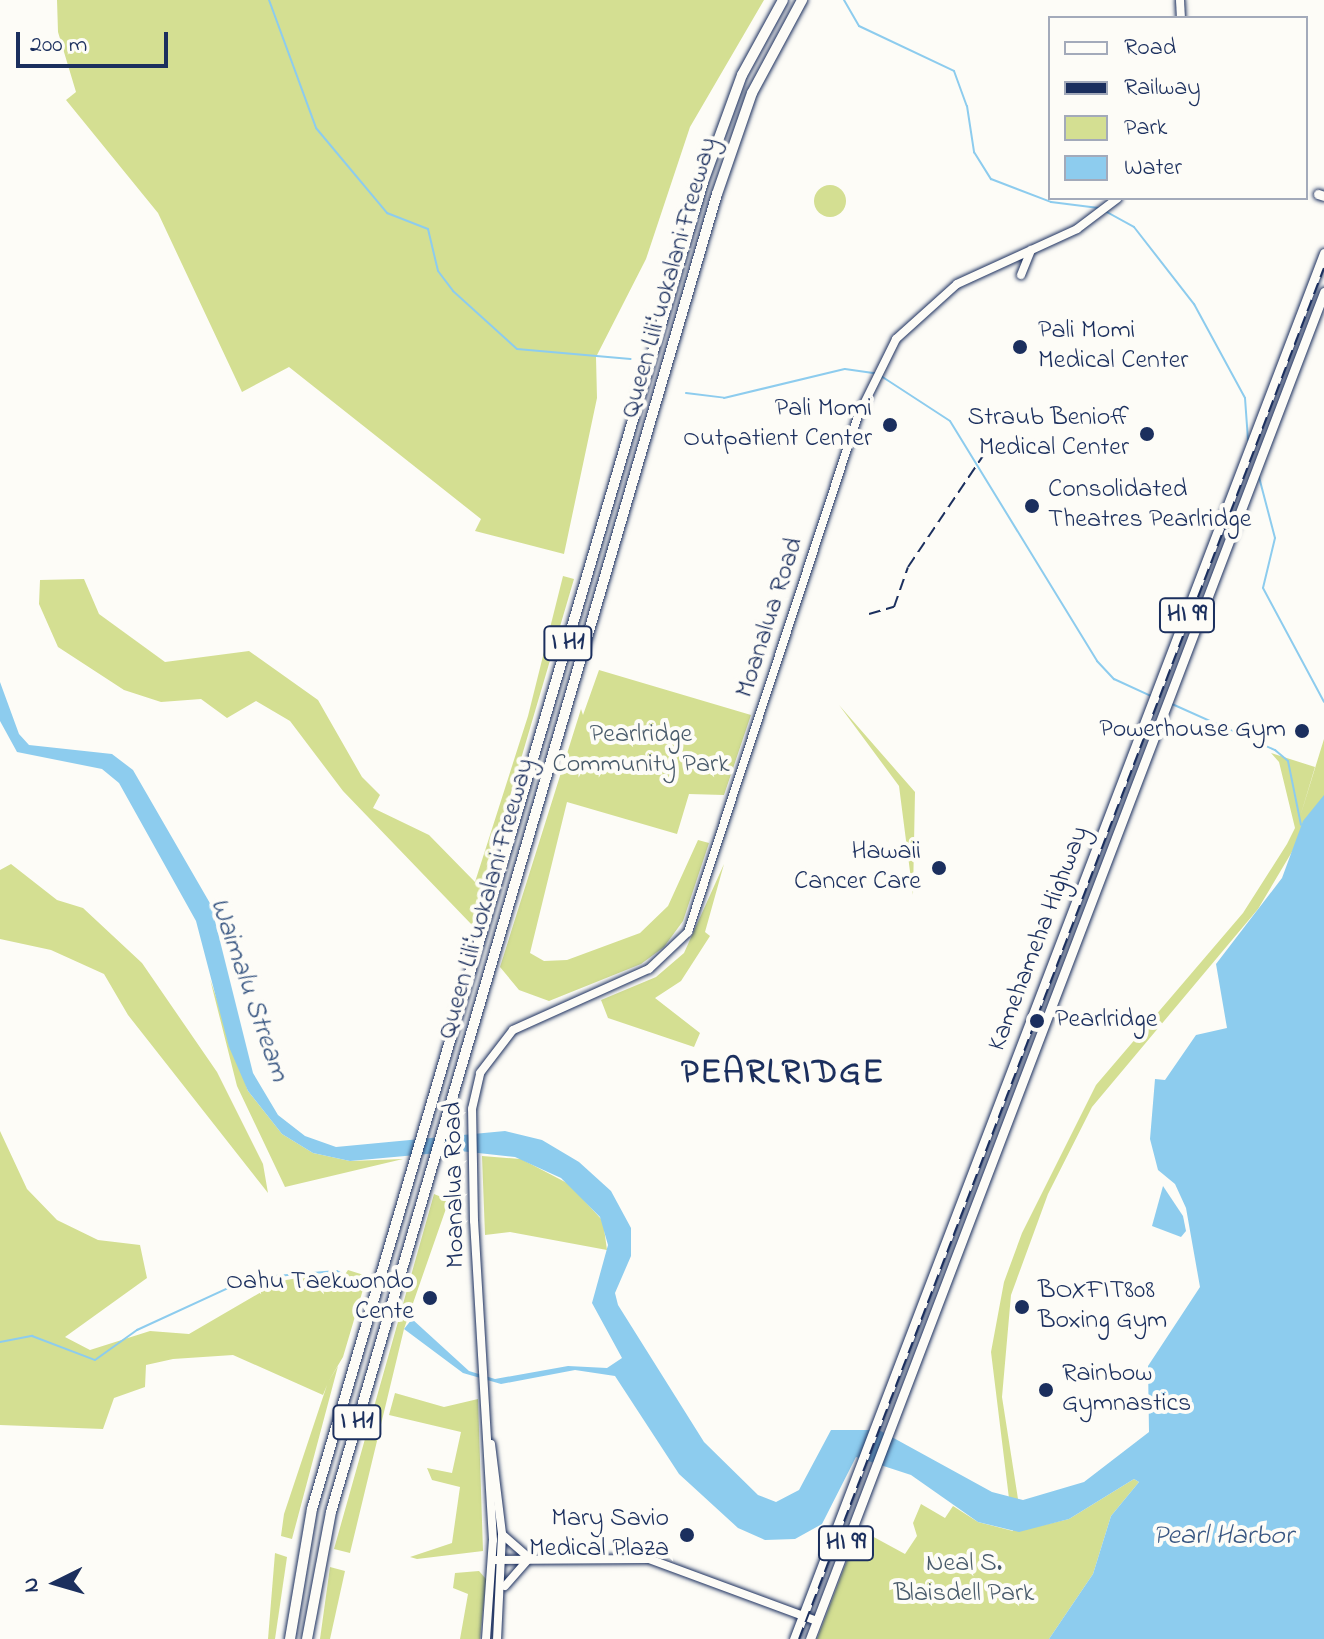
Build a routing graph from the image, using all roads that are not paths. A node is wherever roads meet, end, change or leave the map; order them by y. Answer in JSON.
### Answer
{"nodes":[{"id":1,"x":783,"y":0,"type":"edge"},
{"id":2,"x":802,"y":0,"type":"edge"},
{"id":3,"x":1117,"y":200,"type":"edge"},
{"id":4,"x":1031,"y":249,"type":"junction"},
{"id":5,"x":1324,"y":253,"type":"edge"},
{"id":6,"x":1021,"y":275,"type":"dead end"},
{"id":7,"x":1324,"y":292,"type":"edge"},
{"id":8,"x":1277,"y":379,"type":"junction"},
{"id":9,"x":1281,"y":407,"type":"junction"},
{"id":10,"x":1261,"y":424,"type":"junction"},
{"id":11,"x":1222,"y":521,"type":"junction"},
{"id":12,"x":1215,"y":540,"type":"junction"},
{"id":13,"x":1225,"y":558,"type":"junction"},
{"id":14,"x":491,"y":1443,"type":"junction"},
{"id":15,"x":502,"y":1534,"type":"junction"},
{"id":16,"x":530,"y":1558,"type":"junction"},
{"id":17,"x":498,"y":1560,"type":"junction"},
{"id":18,"x":501,"y":1597,"type":"junction"},
{"id":19,"x":803,"y":1616,"type":"junction"},
{"id":20,"x":817,"y":1621,"type":"junction"},
{"id":21,"x":287,"y":1639,"type":"edge"},
{"id":22,"x":307,"y":1639,"type":"edge"},
{"id":23,"x":486,"y":1639,"type":"edge"},
{"id":24,"x":497,"y":1639,"type":"edge"},
{"id":25,"x":794,"y":1639,"type":"edge"},
{"id":26,"x":810,"y":1639,"type":"edge"}],
"edges":[{"from":1,"to":21,"type":"highway","name":"Queen Liliʻuokalani Freeway","number":"I H1"},
{"from":2,"to":22,"type":"highway","name":"Queen Liliʻuokalani Freeway","number":"I H1"},
{"from":3,"to":4,"type":"main road","name":"Moanalua Road"},
{"from":4,"to":6,"type":"main road"},
{"from":4,"to":14,"type":"main road","name":"Moanalua Road"},
{"from":5,"to":8,"type":"main road","name":"Kamehameha Highway","number":"HI 99"},
{"from":7,"to":9,"type":"main road","name":"Kamehameha Highway","number":"HI 99"},
{"from":8,"to":9,"type":"main road"},
{"from":8,"to":10,"type":"main road","name":"Kamehameha Highway","number":"HI 99"},
{"from":9,"to":10,"type":"main road"},
{"from":9,"to":13,"type":"main road","name":"Kamehameha Highway","number":"HI 99"},
{"from":10,"to":11,"type":"main road","name":"Kamehameha Highway","number":"HI 99"},
{"from":11,"to":12,"type":"main road","name":"Kamehameha Highway","number":"HI 99"},
{"from":11,"to":13,"type":"main road"},
{"from":12,"to":13,"type":"main road"},
{"from":12,"to":19,"type":"main road","name":"Kamehameha Highway","number":"HI 99"},
{"from":13,"to":20,"type":"main road","name":"Kamehameha Highway","number":"HI 99"},
{"from":14,"to":15,"type":"main road","name":"Moanalua Road"},
{"from":14,"to":17,"type":"main road","name":"Moanalua Road"},
{"from":15,"to":16,"type":"main road"},
{"from":15,"to":17,"type":"main road","name":"Moanalua Road"},
{"from":16,"to":17,"type":"main road"},
{"from":16,"to":18,"type":"main road"},
{"from":16,"to":19,"type":"main road"},
{"from":17,"to":18,"type":"main road","name":"Moanalua Road"},
{"from":17,"to":23,"type":"main road","name":"Moanalua Road"},
{"from":18,"to":24,"type":"main road","name":"Moanalua Road"},
{"from":19,"to":20,"type":"main road"},
{"from":19,"to":25,"type":"main road","name":"Kamehameha Highway","number":"HI 99"},
{"from":20,"to":26,"type":"main road","name":"Kamehameha Highway","number":"HI 99"}]}
